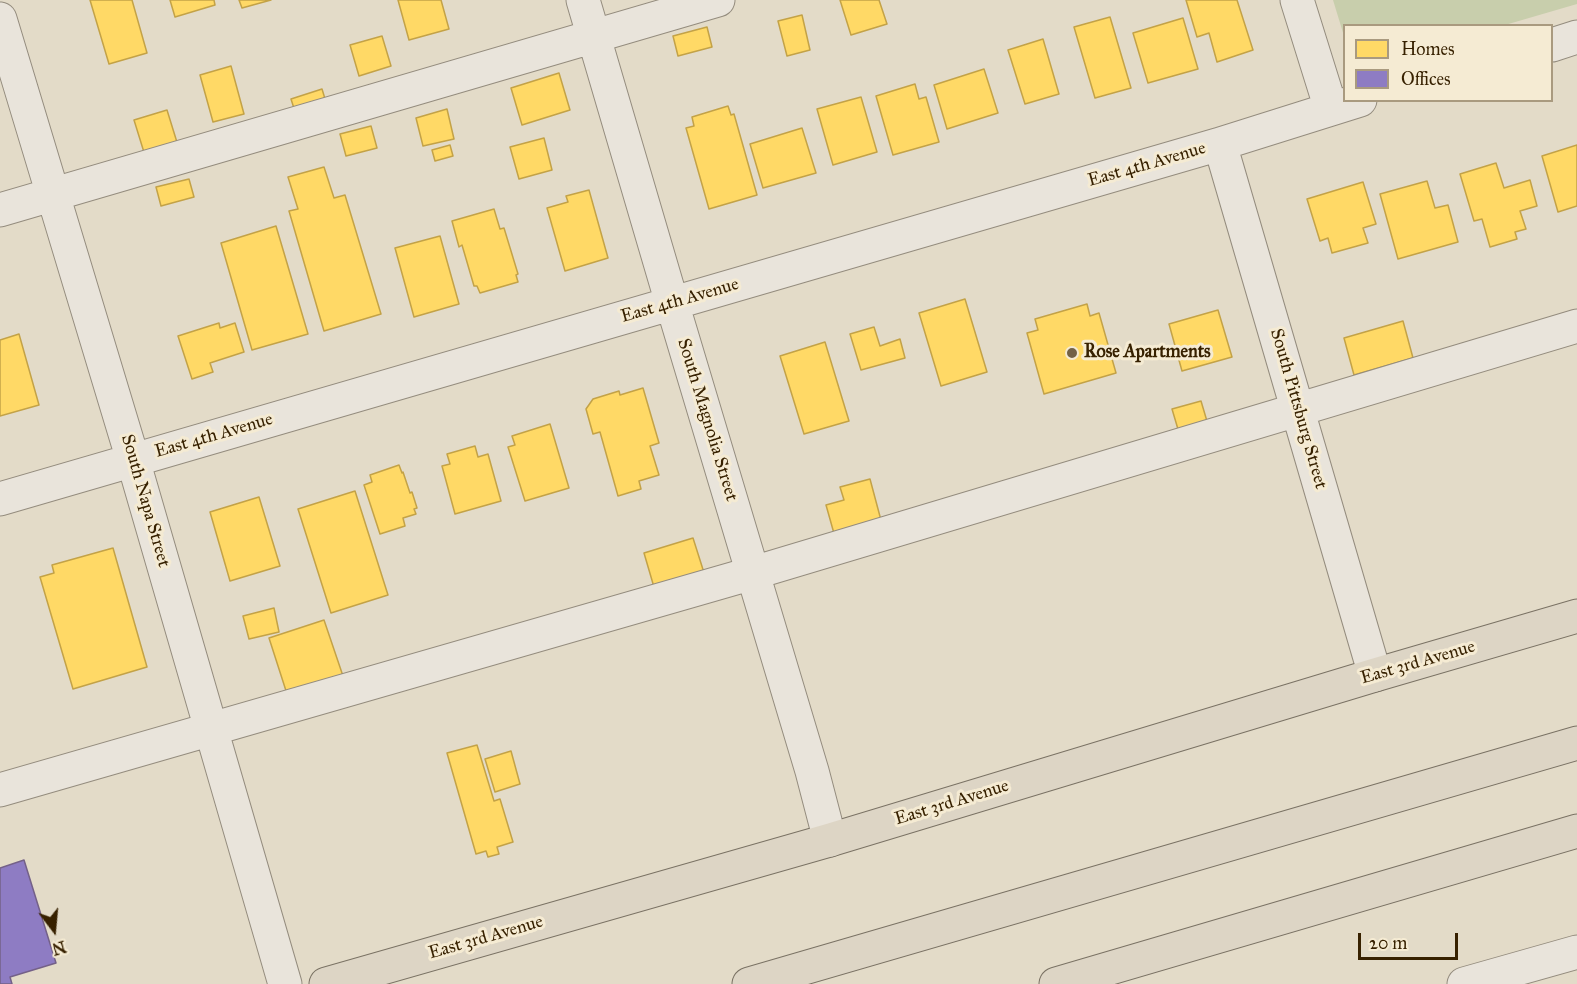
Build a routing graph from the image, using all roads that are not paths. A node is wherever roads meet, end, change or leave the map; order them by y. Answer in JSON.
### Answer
{"nodes":[{"id":1,"x":583,"y":0,"type":"edge"},
{"id":2,"x":718,"y":0,"type":"edge"},
{"id":3,"x":1297,"y":0,"type":"edge"},
{"id":4,"x":0,"y":19,"type":"edge"},
{"id":5,"x":594,"y":37,"type":"junction"},
{"id":6,"x":1577,"y":37,"type":"edge"},
{"id":7,"x":1553,"y":44,"type":"edge"},
{"id":8,"x":1343,"y":99,"type":"edge"},
{"id":9,"x":1346,"y":105,"type":"edge"},
{"id":10,"x":1221,"y":144,"type":"junction"},
{"id":11,"x":53,"y":194,"type":"junction"},
{"id":12,"x":0,"y":210,"type":"edge"},
{"id":13,"x":672,"y":303,"type":"junction"},
{"id":14,"x":1577,"y":326,"type":"edge"},
{"id":15,"x":1297,"y":409,"type":"junction"},
{"id":16,"x":133,"y":459,"type":"junction"},
{"id":17,"x":0,"y":499,"type":"edge"},
{"id":18,"x":753,"y":573,"type":"junction"},
{"id":19,"x":1577,"y":616,"type":"edge"},
{"id":20,"x":1375,"y":675,"type":"junction"},
{"id":21,"x":211,"y":728,"type":"junction"},
{"id":22,"x":1577,"y":743,"type":"edge"},
{"id":23,"x":0,"y":790,"type":"edge"},
{"id":24,"x":1577,"y":831,"type":"edge"},
{"id":25,"x":830,"y":840,"type":"junction"},
{"id":26,"x":1577,"y":952,"type":"edge"},
{"id":27,"x":285,"y":984,"type":"edge"},
{"id":28,"x":327,"y":984,"type":"edge"},
{"id":29,"x":749,"y":984,"type":"edge"},
{"id":30,"x":1056,"y":984,"type":"edge"},
{"id":31,"x":1467,"y":984,"type":"edge"}],
"edges":[{"from":1,"to":5,"type":"street","name":"South Magnolia Street"},
{"from":2,"to":5,"type":"street"},
{"from":3,"to":8,"type":"street"},
{"from":4,"to":11,"type":"street","name":"South Napa Street"},
{"from":5,"to":11,"type":"street"},
{"from":5,"to":13,"type":"street","name":"South Magnolia Street"},
{"from":6,"to":7,"type":"street"},
{"from":9,"to":10,"type":"street","name":"East 4th Avenue"},
{"from":10,"to":13,"type":"street","name":"East 4th Avenue"},
{"from":10,"to":15,"type":"street","name":"South Pittsburg Street"},
{"from":11,"to":12,"type":"street"},
{"from":11,"to":16,"type":"street","name":"South Napa Street"},
{"from":13,"to":16,"type":"street","name":"East 4th Avenue"},
{"from":13,"to":18,"type":"street","name":"South Magnolia Street"},
{"from":14,"to":15,"type":"street"},
{"from":15,"to":18,"type":"street"},
{"from":15,"to":20,"type":"street","name":"South Pittsburg Street"},
{"from":16,"to":17,"type":"street","name":"East 4th Avenue"},
{"from":16,"to":21,"type":"street","name":"South Napa Street"},
{"from":18,"to":21,"type":"street"},
{"from":18,"to":25,"type":"street","name":"South Magnolia Street"},
{"from":19,"to":20,"type":"main road","name":"East 3rd Avenue"},
{"from":20,"to":25,"type":"main road","name":"East 3rd Avenue"},
{"from":21,"to":23,"type":"street"},
{"from":21,"to":27,"type":"street","name":"South Napa Street"},
{"from":22,"to":29,"type":"main road"},
{"from":24,"to":30,"type":"main road"},
{"from":25,"to":28,"type":"main road","name":"East 3rd Avenue"},
{"from":26,"to":31,"type":"street"}]}
